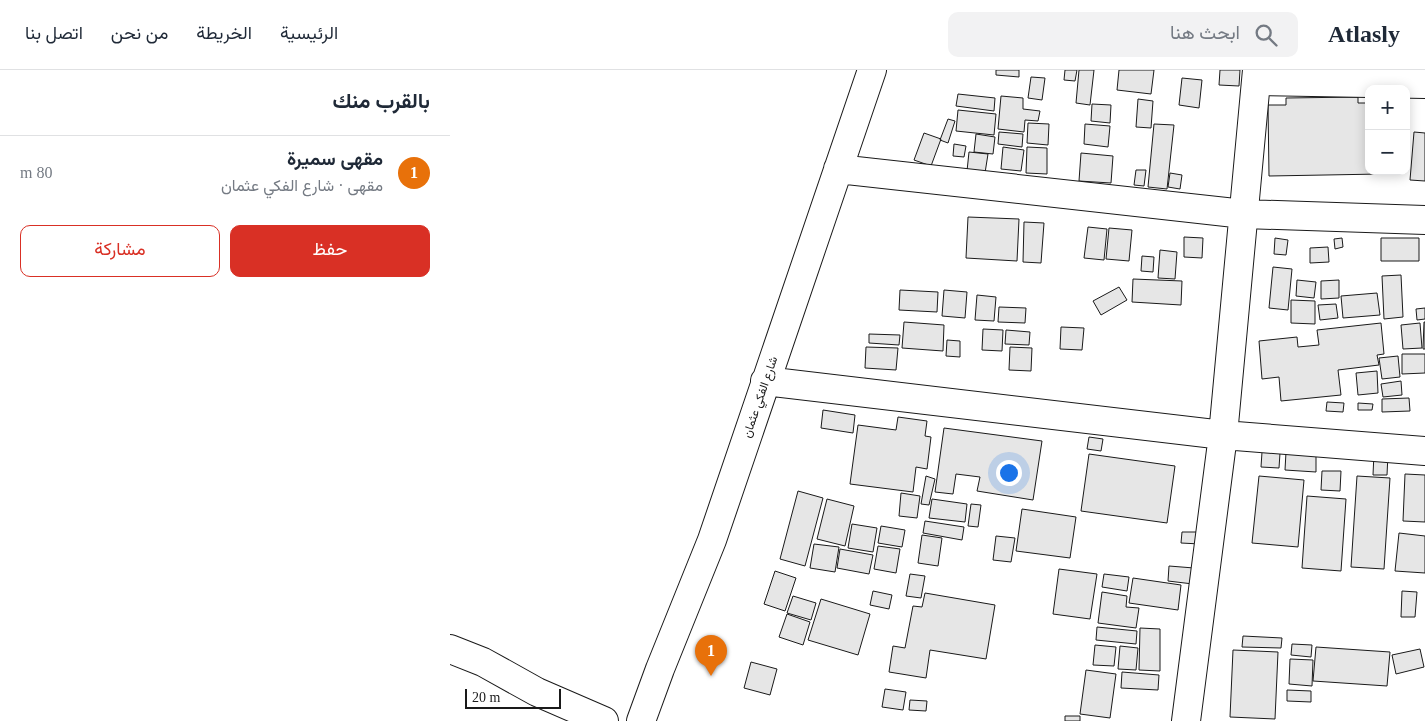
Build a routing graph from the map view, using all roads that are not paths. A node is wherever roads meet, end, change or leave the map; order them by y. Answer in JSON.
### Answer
{"nodes":[{"id":1,"x":872,"y":70,"type":"edge"},
{"id":2,"x":1256,"y":76,"type":"edge"},
{"id":3,"x":1425,"y":84,"type":"edge"},
{"id":4,"x":838,"y":169,"type":"junction"},
{"id":5,"x":1244,"y":214,"type":"junction"},
{"id":6,"x":1425,"y":220,"type":"edge"},
{"id":7,"x":766,"y":381,"type":"junction"},
{"id":8,"x":1222,"y":435,"type":"junction"},
{"id":9,"x":1425,"y":451,"type":"edge"},
{"id":10,"x":450,"y":649,"type":"edge"},
{"id":11,"x":604,"y":721,"type":"edge"},
{"id":12,"x":642,"y":721,"type":"edge"},
{"id":13,"x":1186,"y":721,"type":"edge"}],
"edges":[{"from":1,"to":4,"type":"street","name":"شارع الفكي عثمان"},
{"from":2,"to":3,"type":"street"},
{"from":2,"to":5,"type":"street"},
{"from":4,"to":5,"type":"street"},
{"from":4,"to":7,"type":"street","name":"شارع الفكي عثمان"},
{"from":5,"to":6,"type":"street"},
{"from":5,"to":8,"type":"street"},
{"from":7,"to":8,"type":"street"},
{"from":7,"to":12,"type":"street","name":"شارع الفكي عثمان"},
{"from":8,"to":9,"type":"street"},
{"from":8,"to":13,"type":"street"},
{"from":10,"to":11,"type":"street"}]}
